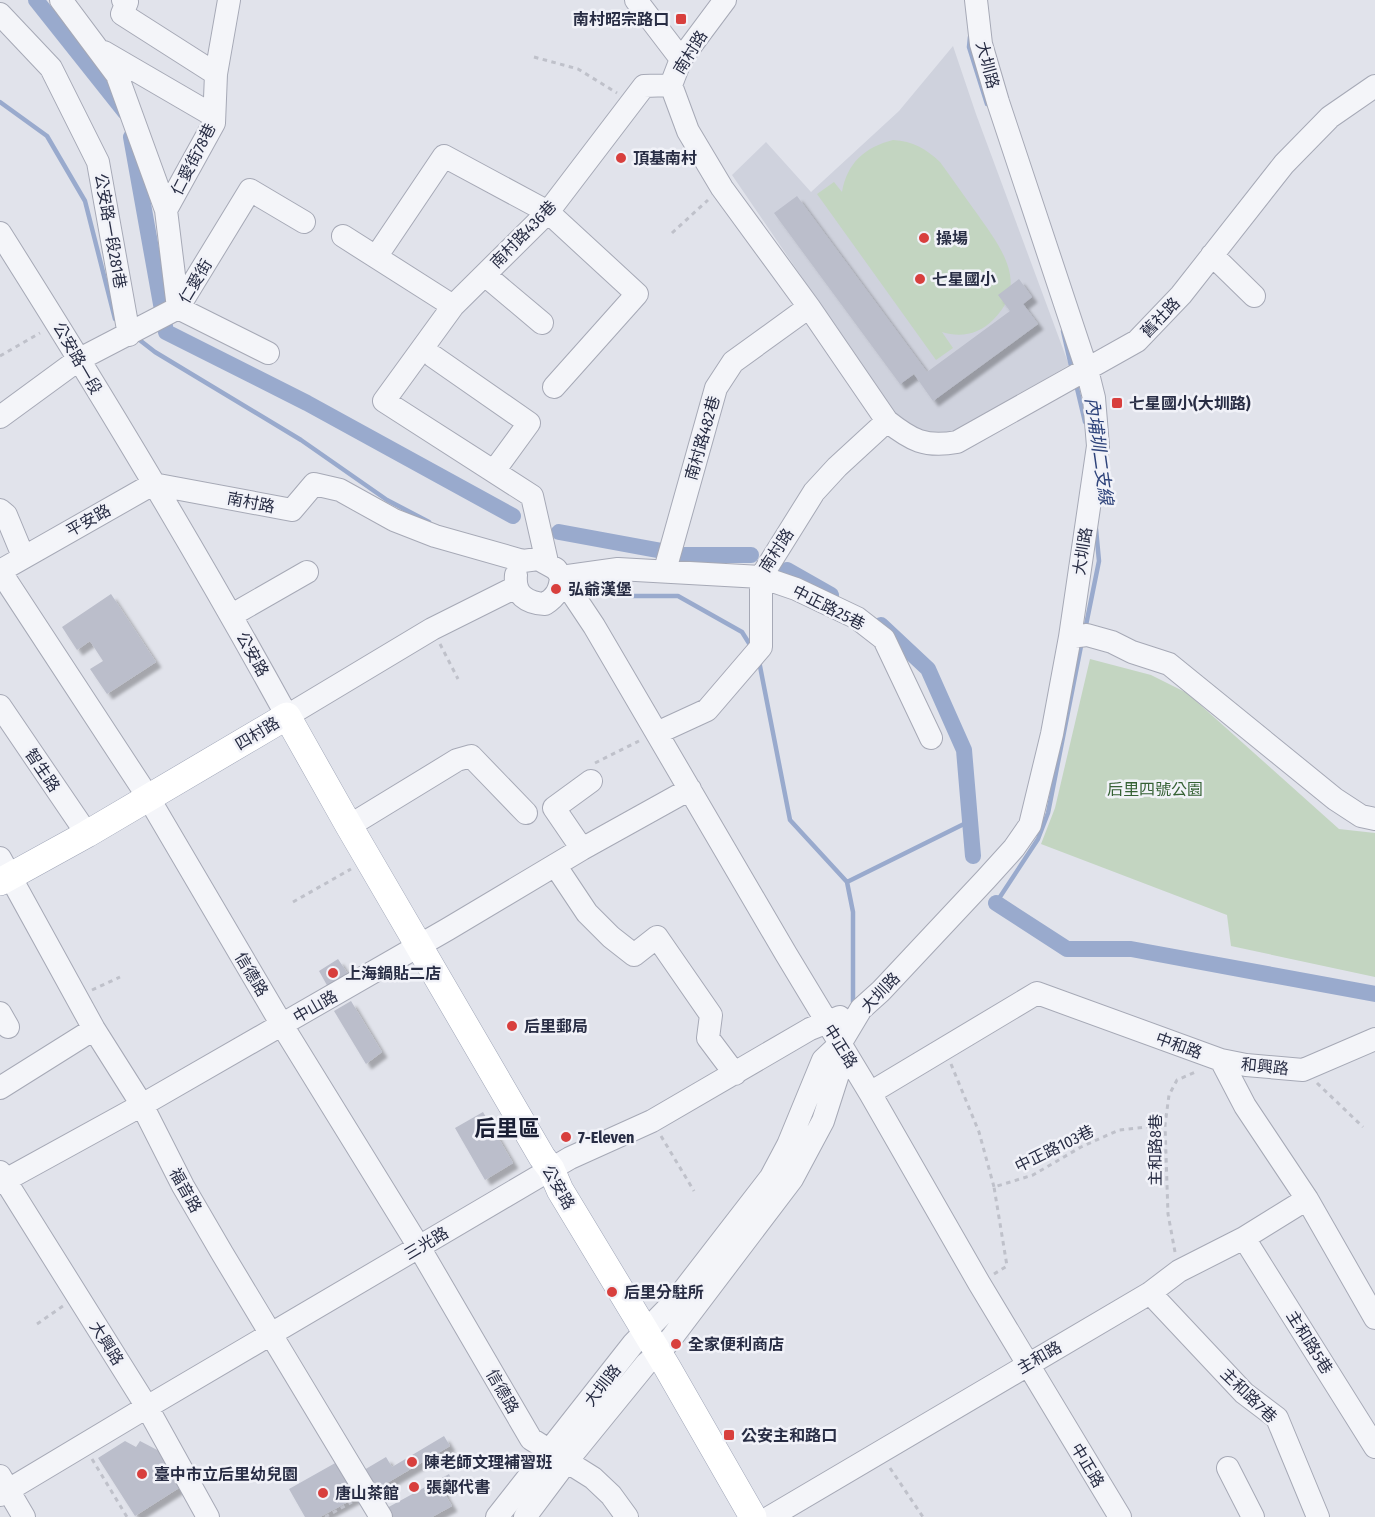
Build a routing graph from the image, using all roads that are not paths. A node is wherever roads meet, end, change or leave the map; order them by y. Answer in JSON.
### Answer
{"nodes":[{"id":1,"x":61,"y":0,"type":"edge"},
{"id":2,"x":123,"y":0,"type":"edge"},
{"id":3,"x":636,"y":0,"type":"edge"},
{"id":4,"x":725,"y":0,"type":"edge"},
{"id":5,"x":976,"y":0,"type":"edge"},
{"id":6,"x":228,"y":4,"type":"edge"},
{"id":7,"x":0,"y":14,"type":"edge"},
{"id":8,"x":98,"y":48,"type":"junction"},
{"id":9,"x":681,"y":59,"type":"junction"},
{"id":10,"x":216,"y":74,"type":"junction"},
{"id":11,"x":671,"y":85,"type":"junction"},
{"id":12,"x":1372,"y":93,"type":"edge"},
{"id":13,"x":214,"y":116,"type":"junction"},
{"id":14,"x":166,"y":210,"type":"junction"},
{"id":15,"x":548,"y":212,"type":"junction"},
{"id":16,"x":304,"y":222,"type":"dead end"},
{"id":17,"x":343,"y":236,"type":"dead end"},
{"id":18,"x":4,"y":248,"type":"edge"},
{"id":19,"x":1212,"y":255,"type":"junction"},
{"id":20,"x":376,"y":257,"type":"junction"},
{"id":21,"x":485,"y":274,"type":"junction"},
{"id":22,"x":1254,"y":296,"type":"dead end"},
{"id":23,"x":453,"y":306,"type":"junction"},
{"id":24,"x":809,"y":307,"type":"junction"},
{"id":25,"x":178,"y":308,"type":"junction"},
{"id":26,"x":542,"y":323,"type":"dead end"},
{"id":27,"x":129,"y":335,"type":"junction"},
{"id":28,"x":268,"y":353,"type":"dead end"},
{"id":29,"x":435,"y":357,"type":"dead end"},
{"id":30,"x":78,"y":360,"type":"junction"},
{"id":31,"x":1087,"y":370,"type":"junction"},
{"id":32,"x":554,"y":387,"type":"dead end"},
{"id":33,"x":0,"y":417,"type":"edge"},
{"id":34,"x":887,"y":421,"type":"junction"},
{"id":35,"x":494,"y":471,"type":"junction"},
{"id":36,"x":153,"y":484,"type":"junction"},
{"id":37,"x":0,"y":510,"type":"edge"},
{"id":38,"x":24,"y":556,"type":"junction"},
{"id":39,"x":524,"y":561,"type":"junction"},
{"id":40,"x":666,"y":566,"type":"junction"},
{"id":41,"x":554,"y":570,"type":"junction"},
{"id":42,"x":0,"y":571,"type":"edge"},
{"id":43,"x":307,"y":572,"type":"dead end"},
{"id":44,"x":760,"y":577,"type":"junction"},
{"id":45,"x":516,"y":588,"type":"junction"},
{"id":46,"x":232,"y":615,"type":"junction"},
{"id":47,"x":1070,"y":637,"type":"junction"},
{"id":48,"x":0,"y":706,"type":"edge"},
{"id":49,"x":287,"y":716,"type":"junction"},
{"id":50,"x":657,"y":733,"type":"junction"},
{"id":51,"x":931,"y":738,"type":"dead end"},
{"id":52,"x":593,"y":772,"type":"road end"},
{"id":53,"x":690,"y":789,"type":"junction"},
{"id":54,"x":148,"y":798,"type":"junction"},
{"id":55,"x":526,"y":813,"type":"dead end"},
{"id":56,"x":1375,"y":819,"type":"edge"},
{"id":57,"x":349,"y":826,"type":"junction"},
{"id":58,"x":87,"y":834,"type":"junction"},
{"id":59,"x":582,"y":849,"type":"junction"},
{"id":60,"x":555,"y":865,"type":"junction"},
{"id":61,"x":4,"y":872,"type":"edge"},
{"id":62,"x":419,"y":946,"type":"junction"},
{"id":63,"x":861,"y":1010,"type":"junction"},
{"id":64,"x":826,"y":1021,"type":"junction"},
{"id":65,"x":282,"y":1025,"type":"junction"},
{"id":66,"x":94,"y":1029,"type":"junction"},
{"id":67,"x":1375,"y":1039,"type":"edge"},
{"id":68,"x":840,"y":1044,"type":"junction"},
{"id":69,"x":1221,"y":1060,"type":"junction"},
{"id":70,"x":735,"y":1074,"type":"junction"},
{"id":71,"x":0,"y":1088,"type":"edge"},
{"id":72,"x":870,"y":1093,"type":"junction"},
{"id":73,"x":142,"y":1105,"type":"junction"},
{"id":74,"x":551,"y":1169,"type":"junction"},
{"id":75,"x":2,"y":1178,"type":"edge"},
{"id":76,"x":1307,"y":1199,"type":"junction"},
{"id":77,"x":1244,"y":1238,"type":"junction"},
{"id":78,"x":419,"y":1247,"type":"junction"},
{"id":79,"x":1150,"y":1293,"type":"junction"},
{"id":80,"x":1375,"y":1318,"type":"edge"},
{"id":81,"x":272,"y":1333,"type":"junction"},
{"id":82,"x":652,"y":1342,"type":"junction"},
{"id":83,"x":1028,"y":1364,"type":"junction"},
{"id":84,"x":147,"y":1407,"type":"junction"},
{"id":85,"x":1375,"y":1447,"type":"edge"},
{"id":86,"x":558,"y":1455,"type":"junction"},
{"id":87,"x":1228,"y":1468,"type":"dead end"},
{"id":88,"x":3,"y":1487,"type":"edge"},
{"id":89,"x":24,"y":1517,"type":"edge"},
{"id":90,"x":208,"y":1517,"type":"edge"},
{"id":91,"x":381,"y":1517,"type":"edge"},
{"id":92,"x":497,"y":1517,"type":"edge"},
{"id":93,"x":525,"y":1517,"type":"edge"},
{"id":94,"x":627,"y":1517,"type":"edge"},
{"id":95,"x":753,"y":1517,"type":"edge"},
{"id":96,"x":770,"y":1517,"type":"edge"},
{"id":97,"x":1120,"y":1517,"type":"edge"},
{"id":98,"x":1253,"y":1517,"type":"edge"},
{"id":99,"x":1318,"y":1517,"type":"edge"}],
"edges":[{"from":1,"to":8,"type":"street"},
{"from":2,"to":10,"type":"street"},
{"from":3,"to":9,"type":"street"},
{"from":4,"to":9,"type":"street","name":"南村路"},
{"from":5,"to":31,"type":"street","name":"大圳路"},
{"from":6,"to":10,"type":"street","name":"仁愛街78巷"},
{"from":7,"to":27,"type":"street","name":"公安路一段281巷"},
{"from":8,"to":13,"type":"street"},
{"from":8,"to":14,"type":"street"},
{"from":9,"to":11,"type":"street","name":"南村路"},
{"from":10,"to":13,"type":"street","name":"仁愛街78巷"},
{"from":11,"to":15,"type":"street","name":"南村路436巷"},
{"from":11,"to":24,"type":"street","name":"南村路"},
{"from":12,"to":19,"type":"street","name":"舊社路"},
{"from":13,"to":14,"type":"street","name":"仁愛街78巷"},
{"from":14,"to":25,"type":"street","name":"仁愛街78巷"},
{"from":15,"to":20,"type":"street"},
{"from":15,"to":21,"type":"street","name":"南村路436巷"},
{"from":15,"to":32,"type":"street"},
{"from":16,"to":25,"type":"street","name":"仁愛街"},
{"from":17,"to":20,"type":"street"},
{"from":18,"to":30,"type":"street","name":"公安路一段"},
{"from":19,"to":22,"type":"street"},
{"from":19,"to":31,"type":"street","name":"舊社路"},
{"from":20,"to":23,"type":"street"},
{"from":21,"to":23,"type":"street","name":"南村路436巷"},
{"from":21,"to":26,"type":"street"},
{"from":23,"to":35,"type":"street","name":"南村路436巷"},
{"from":24,"to":34,"type":"street","name":"南村路"},
{"from":24,"to":40,"type":"street","name":"南村路482巷"},
{"from":25,"to":27,"type":"street","name":"仁愛街"},
{"from":25,"to":28,"type":"street"},
{"from":27,"to":30,"type":"street","name":"仁愛街"},
{"from":29,"to":35,"type":"street"},
{"from":30,"to":33,"type":"street","name":"仁愛街"},
{"from":30,"to":36,"type":"street","name":"公安路一段"},
{"from":31,"to":34,"type":"street","name":"舊社路"},
{"from":31,"to":47,"type":"street","name":"大圳路"},
{"from":34,"to":44,"type":"street","name":"南村路"},
{"from":35,"to":41,"type":"street"},
{"from":36,"to":38,"type":"street","name":"平安路"},
{"from":36,"to":39,"type":"street","name":"南村路"},
{"from":36,"to":46,"type":"street","name":"公安路"},
{"from":37,"to":38,"type":"street"},
{"from":38,"to":42,"type":"street","name":"平安路"},
{"from":39,"to":41,"type":"street","name":"南村路"},
{"from":39,"to":45,"type":"street"},
{"from":40,"to":41,"type":"street","name":"南村路"},
{"from":40,"to":44,"type":"street","name":"南村路"},
{"from":41,"to":45,"type":"street"},
{"from":41,"to":50,"type":"street","name":"中正路"},
{"from":42,"to":54,"type":"street","name":"信德路"},
{"from":43,"to":46,"type":"street"},
{"from":44,"to":50,"type":"street"},
{"from":44,"to":51,"type":"street","name":"中正路25巷"},
{"from":45,"to":49,"type":"street","name":"四村路"},
{"from":46,"to":49,"type":"street","name":"公安路"},
{"from":47,"to":56,"type":"street"},
{"from":47,"to":63,"type":"street","name":"大圳路"},
{"from":48,"to":58,"type":"street","name":"智生路"},
{"from":49,"to":54,"type":"main road","name":"四村路"},
{"from":49,"to":57,"type":"main road","name":"公安路"},
{"from":50,"to":53,"type":"street","name":"中正路"},
{"from":52,"to":59,"type":"street"},
{"from":53,"to":59,"type":"street","name":"中山路"},
{"from":53,"to":64,"type":"street","name":"中正路"},
{"from":54,"to":58,"type":"main road","name":"四村路"},
{"from":54,"to":65,"type":"street","name":"信德路"},
{"from":55,"to":57,"type":"street"},
{"from":57,"to":62,"type":"main road","name":"公安路"},
{"from":58,"to":61,"type":"main road","name":"四村路"},
{"from":59,"to":60,"type":"street","name":"中山路"},
{"from":60,"to":62,"type":"street","name":"中山路"},
{"from":60,"to":70,"type":"street"},
{"from":61,"to":66,"type":"street","name":"福音路"},
{"from":62,"to":65,"type":"street","name":"中山路"},
{"from":62,"to":74,"type":"main road","name":"公安路"},
{"from":63,"to":64,"type":"street","name":"三光路"},
{"from":63,"to":68,"type":"street","name":"大圳路"},
{"from":64,"to":68,"type":"street","name":"中正路"},
{"from":64,"to":70,"type":"street","name":"三光路"},
{"from":65,"to":73,"type":"street","name":"中山路"},
{"from":65,"to":78,"type":"street","name":"信德路"},
{"from":66,"to":71,"type":"street"},
{"from":66,"to":73,"type":"street","name":"福音路"},
{"from":67,"to":69,"type":"street","name":"和興路"},
{"from":68,"to":72,"type":"street","name":"中正路"},
{"from":68,"to":82,"type":"street","name":"大圳路"},
{"from":69,"to":72,"type":"street","name":"中和路"},
{"from":69,"to":76,"type":"street","name":"中和路"},
{"from":70,"to":74,"type":"street","name":"三光路"},
{"from":72,"to":83,"type":"street","name":"中正路"},
{"from":73,"to":75,"type":"street","name":"中山路"},
{"from":73,"to":81,"type":"street","name":"福音路"},
{"from":74,"to":78,"type":"street","name":"三光路"},
{"from":74,"to":82,"type":"main road","name":"公安路"},
{"from":75,"to":84,"type":"street","name":"大興路"},
{"from":76,"to":77,"type":"street","name":"主和路"},
{"from":76,"to":80,"type":"street","name":"中和路"},
{"from":77,"to":79,"type":"street","name":"主和路"},
{"from":77,"to":85,"type":"street","name":"主和路5巷"},
{"from":78,"to":81,"type":"street","name":"三光路"},
{"from":78,"to":86,"type":"street","name":"信德路"},
{"from":79,"to":83,"type":"street","name":"主和路"},
{"from":79,"to":99,"type":"street","name":"主和路7巷"},
{"from":81,"to":84,"type":"street","name":"三光路"},
{"from":81,"to":91,"type":"street","name":"福音路"},
{"from":82,"to":86,"type":"street","name":"大圳路"},
{"from":82,"to":95,"type":"main road","name":"公安路"},
{"from":83,"to":96,"type":"street","name":"主和路"},
{"from":83,"to":97,"type":"street","name":"中正路"},
{"from":84,"to":88,"type":"street","name":"三光路"},
{"from":84,"to":90,"type":"street","name":"大興路"},
{"from":86,"to":92,"type":"street","name":"大圳路"},
{"from":86,"to":93,"type":"street","name":"大圳路"},
{"from":86,"to":94,"type":"street","name":"信德路"},
{"from":87,"to":98,"type":"street"},
{"from":88,"to":89,"type":"street"}]}
